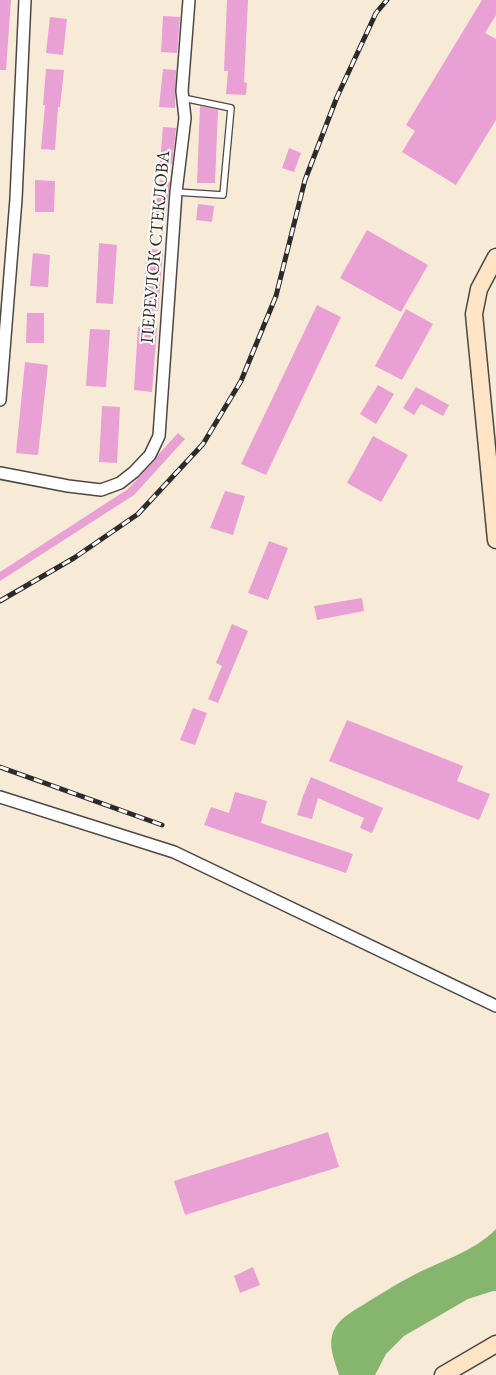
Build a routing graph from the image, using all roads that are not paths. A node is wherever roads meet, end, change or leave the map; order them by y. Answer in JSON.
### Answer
{"nodes":[{"id":1,"x":25,"y":0,"type":"edge"},
{"id":2,"x":189,"y":0,"type":"edge"},
{"id":3,"x":183,"y":98,"type":"junction"},
{"id":4,"x":176,"y":192,"type":"junction"},
{"id":5,"x":496,"y":257,"type":"edge"},
{"id":6,"x":0,"y":400,"type":"edge"},
{"id":7,"x":0,"y":473,"type":"edge"},
{"id":8,"x":496,"y":540,"type":"edge"},
{"id":9,"x":0,"y":797,"type":"edge"},
{"id":10,"x":496,"y":1006,"type":"edge"},
{"id":11,"x":496,"y":1344,"type":"edge"},
{"id":12,"x":443,"y":1375,"type":"edge"}],
"edges":[{"from":1,"to":6,"type":"street"},
{"from":2,"to":3,"type":"street","name":"ПЕРЕУЛОК СТЕКЛОВА"},
{"from":3,"to":4,"type":"street","name":"ПЕРЕУЛОК СТЕКЛОВА"},
{"from":3,"to":4,"type":"lane"},
{"from":4,"to":7,"type":"street","name":"ПЕРЕУЛОК СТЕКЛОВА"},
{"from":5,"to":8,"type":"main road"},
{"from":9,"to":10,"type":"street"},
{"from":11,"to":12,"type":"main road"}]}
